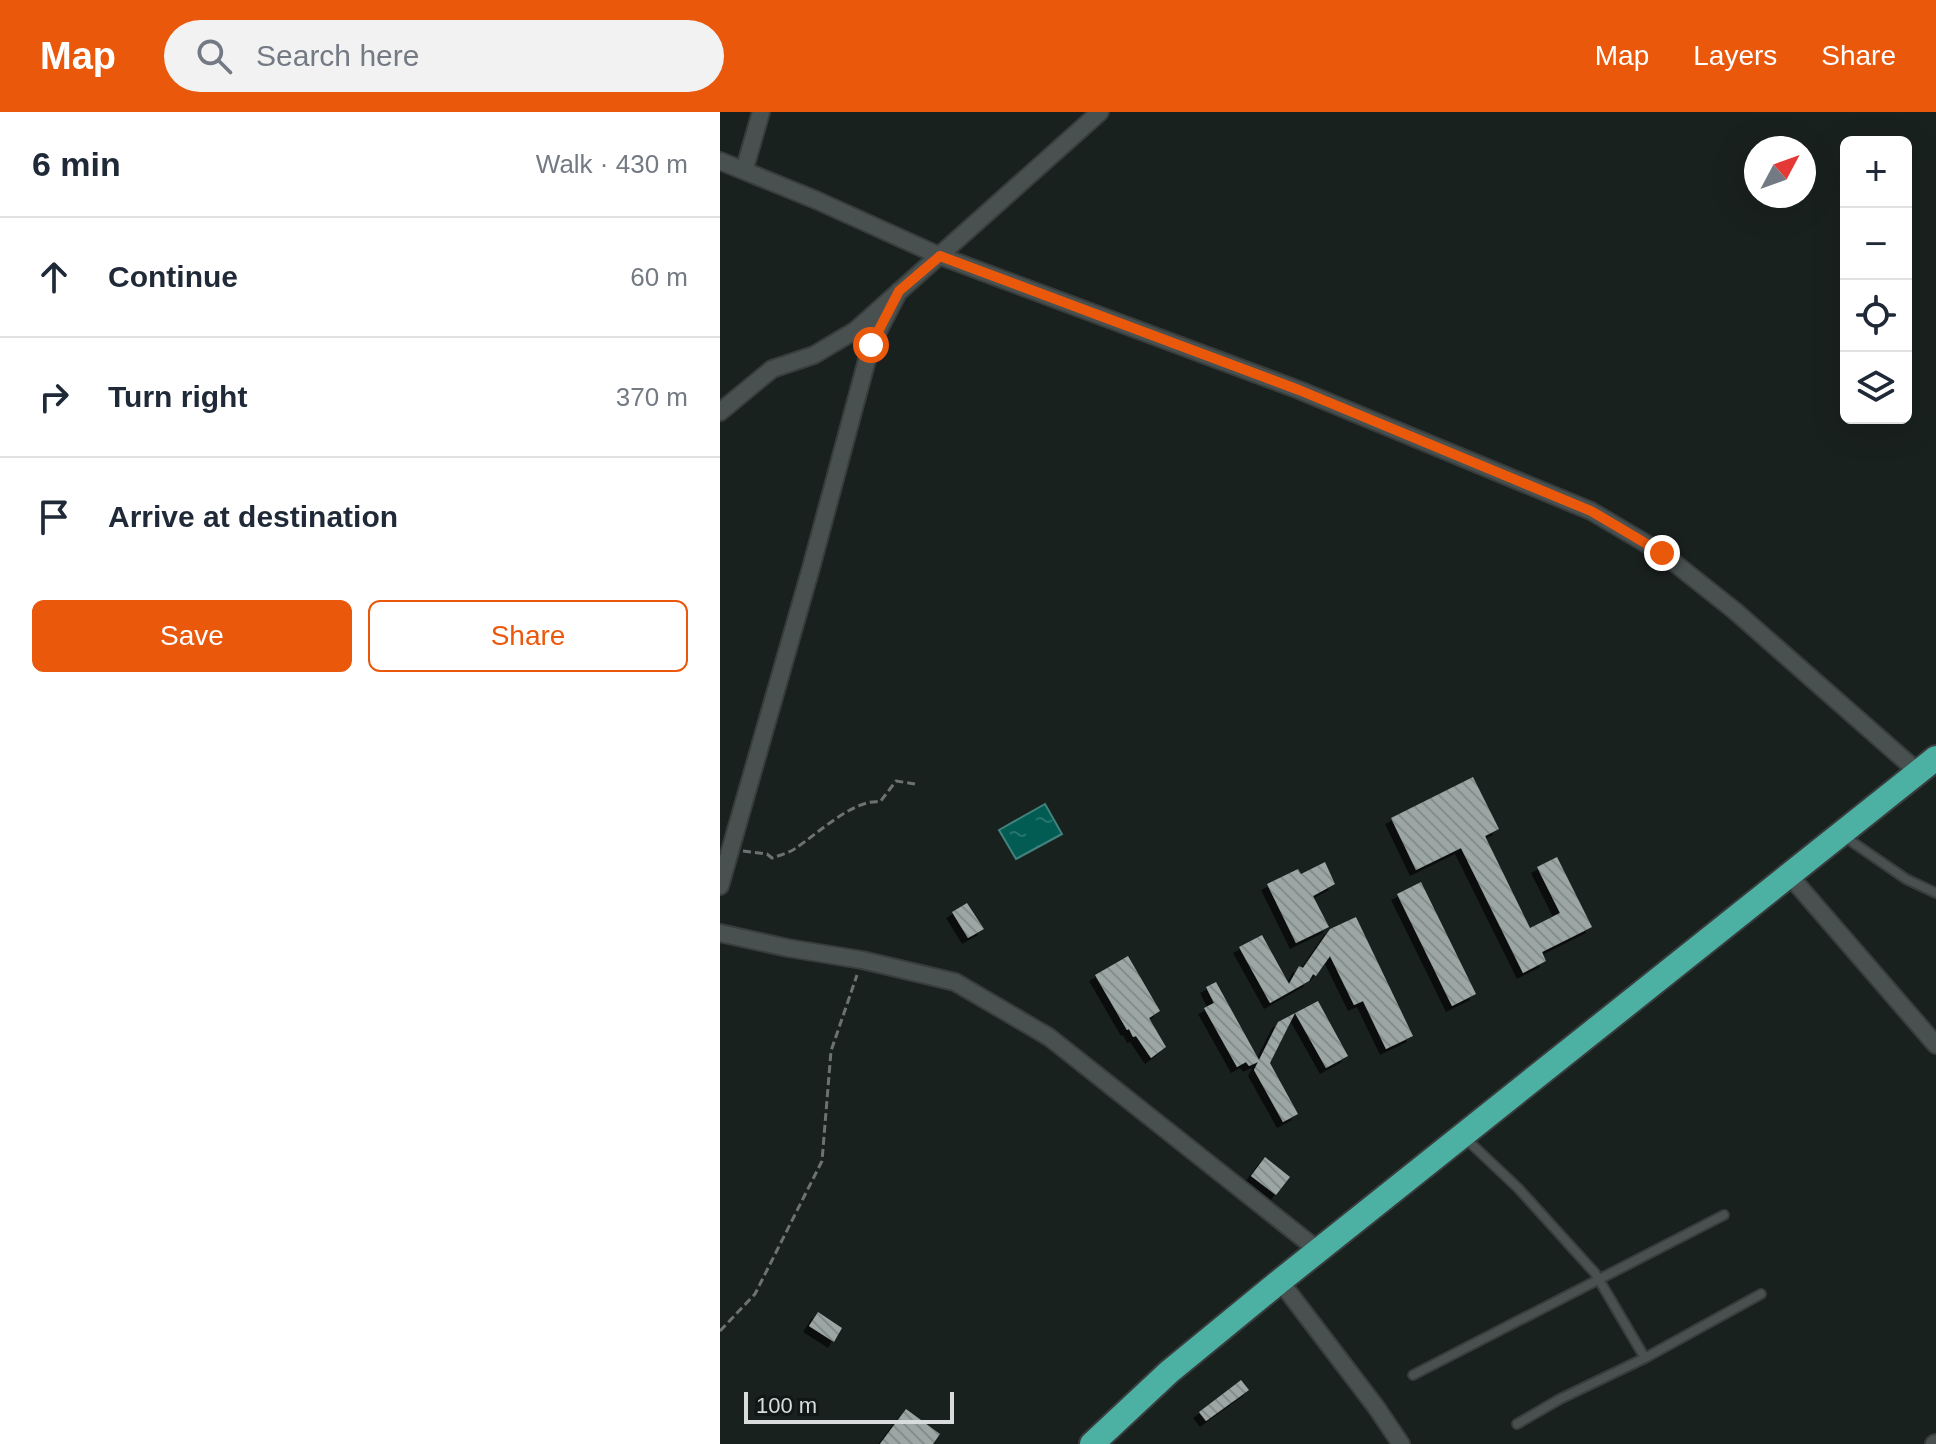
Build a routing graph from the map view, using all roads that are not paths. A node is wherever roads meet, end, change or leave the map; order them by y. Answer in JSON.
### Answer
{"nodes":[{"id":1,"x":761,"y":112,"type":"edge"},
{"id":2,"x":1100,"y":112,"type":"edge"},
{"id":3,"x":720,"y":161,"type":"edge"},
{"id":4,"x":744,"y":171,"type":"junction"},
{"id":5,"x":940,"y":256,"type":"junction"},
{"id":6,"x":899,"y":291,"type":"junction"},
{"id":7,"x":720,"y":412,"type":"edge"},
{"id":8,"x":1927,"y":765,"type":"edge"},
{"id":9,"x":1841,"y":834,"type":"junction"},
{"id":10,"x":1789,"y":875,"type":"junction"},
{"id":11,"x":720,"y":886,"type":"edge"},
{"id":12,"x":1936,"y":893,"type":"edge"},
{"id":13,"x":720,"y":933,"type":"edge"},
{"id":14,"x":1936,"y":1045,"type":"edge"},
{"id":15,"x":1463,"y":1136,"type":"junction"},
{"id":16,"x":1724,"y":1215,"type":"dead end"},
{"id":17,"x":1319,"y":1251,"type":"junction"},
{"id":18,"x":1599,"y":1280,"type":"junction"},
{"id":19,"x":1280,"y":1281,"type":"junction"},
{"id":20,"x":1761,"y":1294,"type":"dead end"},
{"id":21,"x":1645,"y":1358,"type":"junction"},
{"id":22,"x":1413,"y":1375,"type":"dead end"},
{"id":23,"x":1517,"y":1424,"type":"dead end"},
{"id":24,"x":1092,"y":1444,"type":"edge"},
{"id":25,"x":1401,"y":1444,"type":"edge"}],
"edges":[{"from":1,"to":4,"type":"street"},
{"from":2,"to":5,"type":"street"},
{"from":3,"to":4,"type":"street"},
{"from":4,"to":5,"type":"street"},
{"from":5,"to":6,"type":"street"},
{"from":5,"to":8,"type":"street"},
{"from":6,"to":7,"type":"street"},
{"from":6,"to":11,"type":"street"},
{"from":8,"to":9,"type":"highway"},
{"from":9,"to":10,"type":"highway"},
{"from":9,"to":12,"type":"lane"},
{"from":10,"to":14,"type":"street"},
{"from":10,"to":15,"type":"highway"},
{"from":13,"to":17,"type":"street"},
{"from":15,"to":17,"type":"highway"},
{"from":15,"to":18,"type":"lane"},
{"from":16,"to":18,"type":"lane"},
{"from":17,"to":19,"type":"highway"},
{"from":18,"to":21,"type":"lane"},
{"from":18,"to":22,"type":"lane"},
{"from":19,"to":24,"type":"highway"},
{"from":19,"to":25,"type":"street"},
{"from":20,"to":21,"type":"lane"},
{"from":21,"to":23,"type":"lane"}]}
